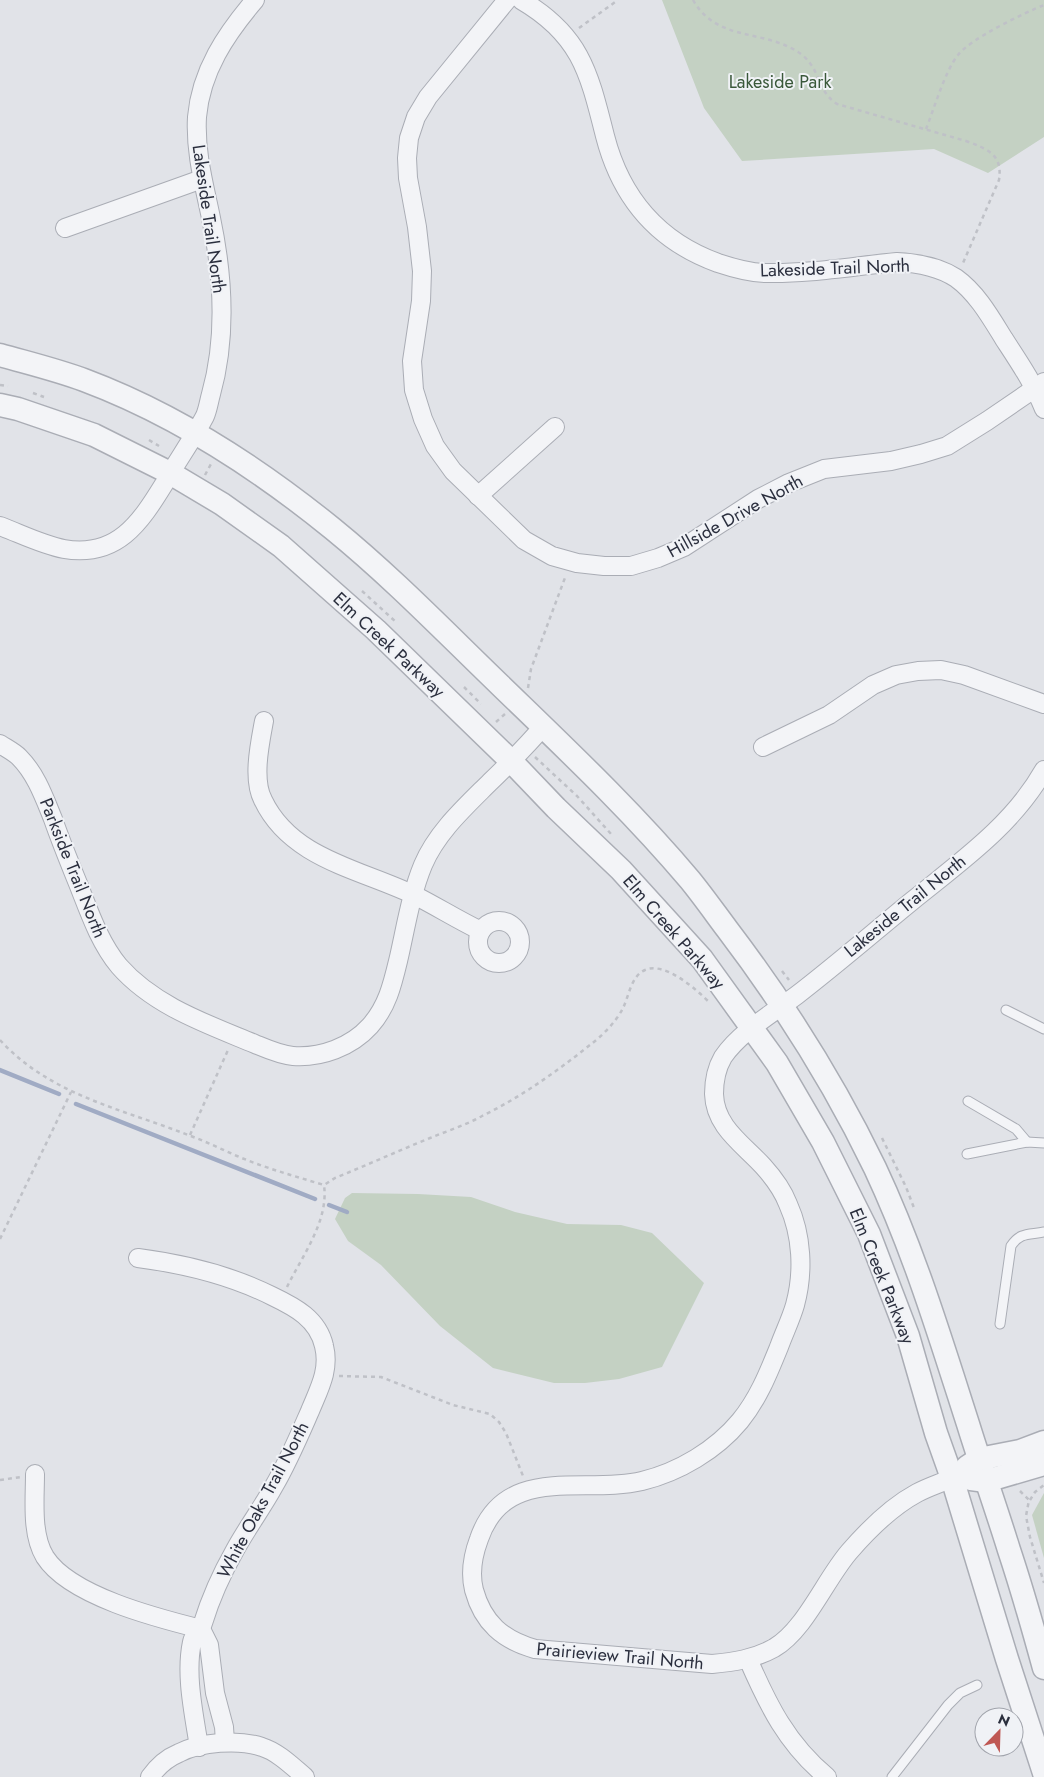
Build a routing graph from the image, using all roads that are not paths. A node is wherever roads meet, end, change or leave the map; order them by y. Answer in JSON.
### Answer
{"nodes":[{"id":1,"x":254,"y":0,"type":"edge"},
{"id":2,"x":507,"y":0,"type":"edge"},
{"id":3,"x":521,"y":0,"type":"edge"},
{"id":4,"x":202,"y":179,"type":"junction"},
{"id":5,"x":65,"y":228,"type":"dead end"},
{"id":6,"x":0,"y":356,"type":"edge"},
{"id":7,"x":1040,"y":385,"type":"edge"},
{"id":8,"x":0,"y":405,"type":"edge"},
{"id":9,"x":1044,"y":409,"type":"edge"},
{"id":10,"x":555,"y":427,"type":"dead end"},
{"id":11,"x":195,"y":433,"type":"junction"},
{"id":12,"x":170,"y":473,"type":"junction"},
{"id":13,"x":478,"y":496,"type":"junction"},
{"id":14,"x":0,"y":526,"type":"edge"},
{"id":15,"x":1044,"y":704,"type":"edge"},
{"id":16,"x":264,"y":721,"type":"dead end"},
{"id":17,"x":543,"y":727,"type":"junction"},
{"id":18,"x":0,"y":744,"type":"edge"},
{"id":19,"x":763,"y":747,"type":"dead end"},
{"id":20,"x":512,"y":762,"type":"junction"},
{"id":21,"x":1044,"y":770,"type":"edge"},
{"id":22,"x":413,"y":895,"type":"junction"},
{"id":23,"x":481,"y":931,"type":"dead end"},
{"id":24,"x":783,"y":1005,"type":"junction"},
{"id":25,"x":1006,"y":1010,"type":"dead end"},
{"id":26,"x":753,"y":1029,"type":"junction"},
{"id":27,"x":1044,"y":1029,"type":"edge"},
{"id":28,"x":968,"y":1101,"type":"dead end"},
{"id":29,"x":1027,"y":1142,"type":"junction"},
{"id":30,"x":1044,"y":1143,"type":"edge"},
{"id":31,"x":967,"y":1154,"type":"dead end"},
{"id":32,"x":1044,"y":1232,"type":"edge"},
{"id":33,"x":138,"y":1258,"type":"dead end"},
{"id":34,"x":1000,"y":1324,"type":"dead end"},
{"id":35,"x":1044,"y":1442,"type":"edge"},
{"id":36,"x":979,"y":1459,"type":"junction"},
{"id":37,"x":1044,"y":1464,"type":"edge"},
{"id":38,"x":36,"y":1474,"type":"dead end"},
{"id":39,"x":952,"y":1478,"type":"junction"},
{"id":40,"x":986,"y":1481,"type":"junction"},
{"id":41,"x":201,"y":1629,"type":"junction"},
{"id":42,"x":748,"y":1659,"type":"junction"},
{"id":43,"x":1044,"y":1668,"type":"edge"},
{"id":44,"x":977,"y":1685,"type":"dead end"},
{"id":45,"x":225,"y":1742,"type":"junction"},
{"id":46,"x":199,"y":1747,"type":"junction"},
{"id":47,"x":1044,"y":1773,"type":"edge"},
{"id":48,"x":150,"y":1777,"type":"edge"},
{"id":49,"x":306,"y":1777,"type":"edge"},
{"id":50,"x":827,"y":1777,"type":"edge"},
{"id":51,"x":892,"y":1777,"type":"edge"}],
"edges":[{"from":1,"to":4,"type":"street","name":"Lakeside Trail North"},
{"from":2,"to":13,"type":"street","name":"Hillside Drive North"},
{"from":3,"to":7,"type":"street","name":"Lakeside Trail North"},
{"from":4,"to":5,"type":"street"},
{"from":4,"to":11,"type":"street","name":"Lakeside Trail North"},
{"from":6,"to":11,"type":"street","name":"Elm Creek Parkway"},
{"from":7,"to":9,"type":"street","name":"Lakeside Trail North"},
{"from":7,"to":13,"type":"street","name":"Hillside Drive North"},
{"from":8,"to":12,"type":"street","name":"Elm Creek Parkway"},
{"from":10,"to":13,"type":"street"},
{"from":11,"to":12,"type":"street","name":"Lakeside Trail North"},
{"from":11,"to":17,"type":"street","name":"Elm Creek Parkway"},
{"from":12,"to":14,"type":"street"},
{"from":12,"to":20,"type":"street","name":"Elm Creek Parkway"},
{"from":15,"to":19,"type":"street"},
{"from":16,"to":22,"type":"street"},
{"from":17,"to":20,"type":"street","name":"Parkside Trail North"},
{"from":17,"to":24,"type":"street","name":"Elm Creek Parkway"},
{"from":18,"to":22,"type":"street","name":"Parkside Trail North"},
{"from":20,"to":22,"type":"street","name":"Parkside Trail North"},
{"from":20,"to":26,"type":"street","name":"Elm Creek Parkway"},
{"from":21,"to":24,"type":"street","name":"Lakeside Trail North"},
{"from":22,"to":23,"type":"street"},
{"from":24,"to":26,"type":"street","name":"Lakeside Trail North"},
{"from":24,"to":36,"type":"street","name":"Elm Creek Parkway"},
{"from":25,"to":27,"type":"lane"},
{"from":26,"to":39,"type":"street","name":"Elm Creek Parkway"},
{"from":26,"to":42,"type":"street","name":"Prairieview Trail North"},
{"from":28,"to":29,"type":"lane"},
{"from":29,"to":30,"type":"lane"},
{"from":29,"to":31,"type":"lane"},
{"from":32,"to":34,"type":"lane"},
{"from":33,"to":41,"type":"street","name":"White Oaks Trail North"},
{"from":35,"to":36,"type":"street"},
{"from":36,"to":39,"type":"street"},
{"from":36,"to":40,"type":"street","name":"Elm Creek Parkway"},
{"from":37,"to":40,"type":"street"},
{"from":38,"to":41,"type":"street"},
{"from":39,"to":40,"type":"street"},
{"from":39,"to":42,"type":"street","name":"Prairieview Trail North"},
{"from":39,"to":47,"type":"street","name":"Elm Creek Parkway"},
{"from":40,"to":43,"type":"street","name":"Elm Creek Parkway"},
{"from":41,"to":45,"type":"street"},
{"from":41,"to":46,"type":"street","name":"White Oaks Trail North"},
{"from":42,"to":50,"type":"street"},
{"from":44,"to":51,"type":"lane"},
{"from":45,"to":46,"type":"street"},
{"from":45,"to":49,"type":"street"},
{"from":46,"to":48,"type":"street"}]}
